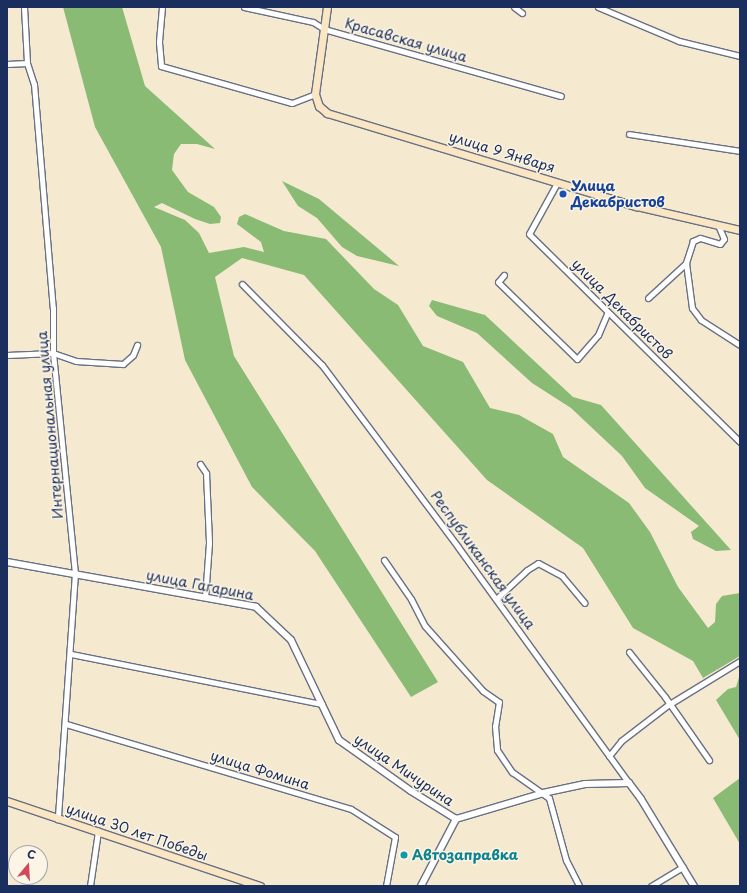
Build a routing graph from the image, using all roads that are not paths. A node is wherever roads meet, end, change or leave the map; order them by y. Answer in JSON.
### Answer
{"nodes":[{"id":1,"x":24,"y":7,"type":"edge"},
{"id":2,"x":162,"y":7,"type":"edge"},
{"id":3,"x":244,"y":7,"type":"edge"},
{"id":4,"x":327,"y":7,"type":"edge"},
{"id":5,"x":514,"y":7,"type":"edge"},
{"id":6,"x":598,"y":7,"type":"edge"},
{"id":7,"x":522,"y":13,"type":"dead end"},
{"id":8,"x":324,"y":29,"type":"junction"},
{"id":9,"x":740,"y":56,"type":"edge"},
{"id":10,"x":27,"y":63,"type":"junction"},
{"id":11,"x":7,"y":64,"type":"edge"},
{"id":12,"x":315,"y":94,"type":"junction"},
{"id":13,"x":561,"y":96,"type":"dead end"},
{"id":14,"x":629,"y":134,"type":"dead end"},
{"id":15,"x":740,"y":151,"type":"edge"},
{"id":16,"x":557,"y":183,"type":"junction"},
{"id":17,"x":718,"y":225,"type":"junction"},
{"id":18,"x":740,"y":230,"type":"edge"},
{"id":19,"x":686,"y":263,"type":"junction"},
{"id":20,"x":504,"y":275,"type":"dead end"},
{"id":21,"x":242,"y":284,"type":"dead end"},
{"id":22,"x":648,"y":298,"type":"dead end"},
{"id":23,"x":608,"y":312,"type":"junction"},
{"id":24,"x":136,"y":345,"type":"dead end"},
{"id":25,"x":740,"y":345,"type":"edge"},
{"id":26,"x":53,"y":353,"type":"junction"},
{"id":27,"x":7,"y":355,"type":"edge"},
{"id":28,"x":740,"y":442,"type":"edge"},
{"id":29,"x":200,"y":464,"type":"dead end"},
{"id":30,"x":384,"y":560,"type":"dead end"},
{"id":31,"x":7,"y":562,"type":"edge"},
{"id":32,"x":75,"y":573,"type":"junction"},
{"id":33,"x":205,"y":597,"type":"junction"},
{"id":34,"x":496,"y":599,"type":"junction"},
{"id":35,"x":585,"y":603,"type":"dead end"},
{"id":36,"x":629,"y":652,"type":"dead end"},
{"id":37,"x":71,"y":654,"type":"junction"},
{"id":38,"x":740,"y":661,"type":"edge"},
{"id":39,"x":322,"y":704,"type":"junction"},
{"id":40,"x":668,"y":705,"type":"junction"},
{"id":41,"x":66,"y":724,"type":"junction"},
{"id":42,"x":339,"y":740,"type":"joint"},
{"id":43,"x":609,"y":756,"type":"junction"},
{"id":44,"x":709,"y":760,"type":"dead end"},
{"id":45,"x":628,"y":783,"type":"junction"},
{"id":46,"x":543,"y":793,"type":"junction"},
{"id":47,"x":7,"y":801,"type":"edge"},
{"id":48,"x":58,"y":819,"type":"junction"},
{"id":49,"x":456,"y":819,"type":"junction"},
{"id":50,"x":98,"y":831,"type":"junction"},
{"id":51,"x":683,"y":867,"type":"junction"},
{"id":52,"x":90,"y":886,"type":"edge"},
{"id":53,"x":260,"y":886,"type":"edge"},
{"id":54,"x":386,"y":886,"type":"edge"},
{"id":55,"x":421,"y":886,"type":"edge"},
{"id":56,"x":579,"y":886,"type":"edge"},
{"id":57,"x":651,"y":886,"type":"edge"},
{"id":58,"x":694,"y":886,"type":"edge"}],
"edges":[{"from":1,"to":10,"type":"street","name":"Интернациональная улица"},
{"from":2,"to":12,"type":"street"},
{"from":3,"to":8,"type":"street","name":"Красавская улица"},
{"from":4,"to":8,"type":"main road"},
{"from":5,"to":7,"type":"street"},
{"from":6,"to":9,"type":"street"},
{"from":8,"to":12,"type":"main road"},
{"from":8,"to":13,"type":"street","name":"Красавская улица"},
{"from":10,"to":11,"type":"street"},
{"from":10,"to":26,"type":"street","name":"Интернациональная улица"},
{"from":12,"to":16,"type":"main road","name":"улица 9 Января"},
{"from":14,"to":15,"type":"street"},
{"from":16,"to":17,"type":"main road","name":"улица 9 Января"},
{"from":16,"to":23,"type":"street","name":"улица Декабристов"},
{"from":17,"to":18,"type":"main road","name":"улица 9 Января"},
{"from":17,"to":19,"type":"street"},
{"from":19,"to":22,"type":"street"},
{"from":19,"to":25,"type":"street"},
{"from":20,"to":23,"type":"street"},
{"from":21,"to":34,"type":"street","name":"Республиканская улица"},
{"from":23,"to":28,"type":"street","name":"улица Декабристов"},
{"from":24,"to":26,"type":"street"},
{"from":26,"to":27,"type":"street"},
{"from":26,"to":32,"type":"street","name":"Интернациональная улица"},
{"from":29,"to":33,"type":"street"},
{"from":30,"to":46,"type":"street"},
{"from":31,"to":32,"type":"street","name":"улица Гагарина"},
{"from":32,"to":33,"type":"street","name":"улица Гагарина"},
{"from":32,"to":37,"type":"street","name":"Интернациональная улица"},
{"from":33,"to":39,"type":"street","name":"улица Гагарина"},
{"from":34,"to":35,"type":"street"},
{"from":34,"to":43,"type":"street","name":"Республиканская улица"},
{"from":36,"to":40,"type":"street"},
{"from":37,"to":39,"type":"street"},
{"from":37,"to":41,"type":"street","name":"Интернациональная улица"},
{"from":38,"to":40,"type":"street"},
{"from":39,"to":42,"type":"street","name":"улица Гагарина"},
{"from":40,"to":43,"type":"street"},
{"from":40,"to":44,"type":"street"},
{"from":41,"to":48,"type":"street","name":"Интернациональная улица"},
{"from":41,"to":54,"type":"street","name":"улица Фомина"},
{"from":42,"to":49,"type":"street","name":"улица Мичурина"},
{"from":43,"to":45,"type":"street","name":"Республиканская улица"},
{"from":45,"to":46,"type":"street","name":"улица Мичурина"},
{"from":45,"to":51,"type":"street","name":"Республиканская улица"},
{"from":46,"to":49,"type":"street","name":"улица Мичурина"},
{"from":46,"to":56,"type":"street"},
{"from":47,"to":48,"type":"main road","name":"улица 30 лет Победы"},
{"from":48,"to":50,"type":"main road","name":"улица 30 лет Победы"},
{"from":49,"to":55,"type":"street"},
{"from":50,"to":52,"type":"street"},
{"from":50,"to":53,"type":"main road","name":"улица 30 лет Победы"},
{"from":51,"to":57,"type":"street"},
{"from":51,"to":58,"type":"street","name":"Республиканская улица"}]}
